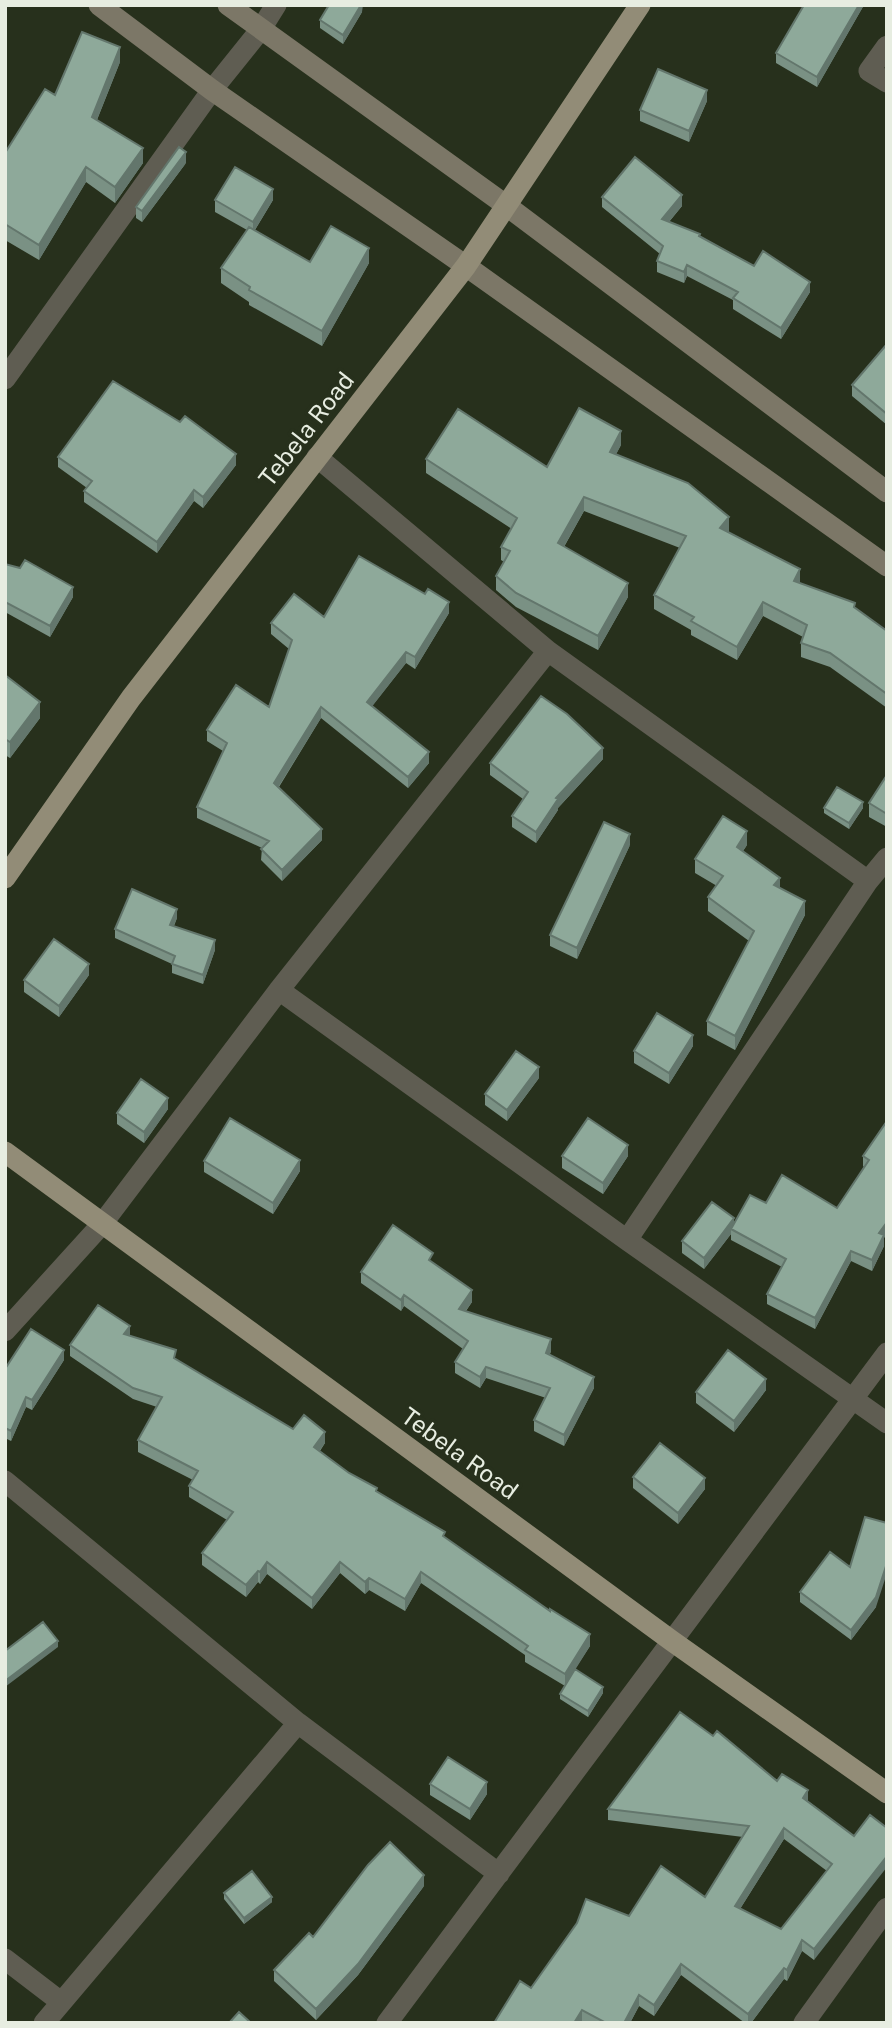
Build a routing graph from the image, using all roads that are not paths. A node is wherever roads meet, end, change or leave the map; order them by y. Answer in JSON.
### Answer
{"nodes":[{"id":1,"x":99,"y":5,"type":"edge"},
{"id":2,"x":228,"y":5,"type":"edge"},
{"id":3,"x":276,"y":5,"type":"edge"},
{"id":4,"x":640,"y":5,"type":"edge"},
{"id":5,"x":261,"y":29,"type":"junction"},
{"id":6,"x":887,"y":46,"type":"edge"},
{"id":7,"x":887,"y":82,"type":"edge"},
{"id":8,"x":212,"y":90,"type":"junction"},
{"id":9,"x":507,"y":206,"type":"junction"},
{"id":10,"x":466,"y":266,"type":"junction"},
{"id":11,"x":5,"y":379,"type":"edge"},
{"id":12,"x":317,"y":457,"type":"junction"},
{"id":13,"x":887,"y":492,"type":"edge"},
{"id":14,"x":887,"y":566,"type":"edge"},
{"id":15,"x":548,"y":651,"type":"junction"},
{"id":16,"x":887,"y":858,"type":"edge"},
{"id":17,"x":5,"y":878,"type":"edge"},
{"id":18,"x":869,"y":881,"type":"junction"},
{"id":19,"x":279,"y":990,"type":"junction"},
{"id":20,"x":5,"y":1152,"type":"edge"},
{"id":21,"x":102,"y":1224,"type":"junction"},
{"id":22,"x":627,"y":1240,"type":"junction"},
{"id":23,"x":5,"y":1331,"type":"edge"},
{"id":24,"x":887,"y":1353,"type":"edge"},
{"id":25,"x":853,"y":1399,"type":"junction"},
{"id":26,"x":887,"y":1423,"type":"edge"},
{"id":27,"x":5,"y":1481,"type":"edge"},
{"id":28,"x":672,"y":1641,"type":"junction"},
{"id":29,"x":298,"y":1723,"type":"junction"},
{"id":30,"x":887,"y":1793,"type":"edge"},
{"id":31,"x":499,"y":1874,"type":"junction"},
{"id":32,"x":887,"y":1908,"type":"edge"},
{"id":33,"x":5,"y":1959,"type":"edge"},
{"id":34,"x":61,"y":2002,"type":"junction"},
{"id":35,"x":44,"y":2023,"type":"edge"},
{"id":36,"x":387,"y":2023,"type":"edge"},
{"id":37,"x":804,"y":2023,"type":"edge"}],
"edges":[{"from":1,"to":8,"type":"main road"},
{"from":2,"to":5,"type":"main road"},
{"from":3,"to":5,"type":"street"},
{"from":4,"to":9,"type":"main road","name":"Tebela Road"},
{"from":5,"to":8,"type":"street"},
{"from":5,"to":9,"type":"main road"},
{"from":6,"to":7,"type":"street"},
{"from":8,"to":10,"type":"main road"},
{"from":8,"to":11,"type":"street"},
{"from":9,"to":10,"type":"main road","name":"Tebela Road"},
{"from":9,"to":13,"type":"main road"},
{"from":10,"to":12,"type":"main road","name":"Tebela Road"},
{"from":10,"to":14,"type":"main road"},
{"from":12,"to":15,"type":"street"},
{"from":12,"to":17,"type":"main road","name":"Tebela Road"},
{"from":15,"to":18,"type":"street"},
{"from":15,"to":19,"type":"street"},
{"from":16,"to":18,"type":"street"},
{"from":18,"to":22,"type":"street"},
{"from":19,"to":21,"type":"street"},
{"from":19,"to":22,"type":"street"},
{"from":20,"to":21,"type":"main road","name":"Tebela Road"},
{"from":21,"to":23,"type":"street"},
{"from":21,"to":28,"type":"main road","name":"Tebela Road"},
{"from":22,"to":25,"type":"street"},
{"from":24,"to":25,"type":"street"},
{"from":25,"to":26,"type":"street"},
{"from":25,"to":28,"type":"street"},
{"from":27,"to":29,"type":"street"},
{"from":28,"to":30,"type":"main road","name":"Tebela Road"},
{"from":28,"to":31,"type":"street"},
{"from":29,"to":31,"type":"street"},
{"from":29,"to":34,"type":"street"},
{"from":31,"to":36,"type":"street"},
{"from":32,"to":37,"type":"street"},
{"from":33,"to":34,"type":"street"},
{"from":34,"to":35,"type":"street"}]}
